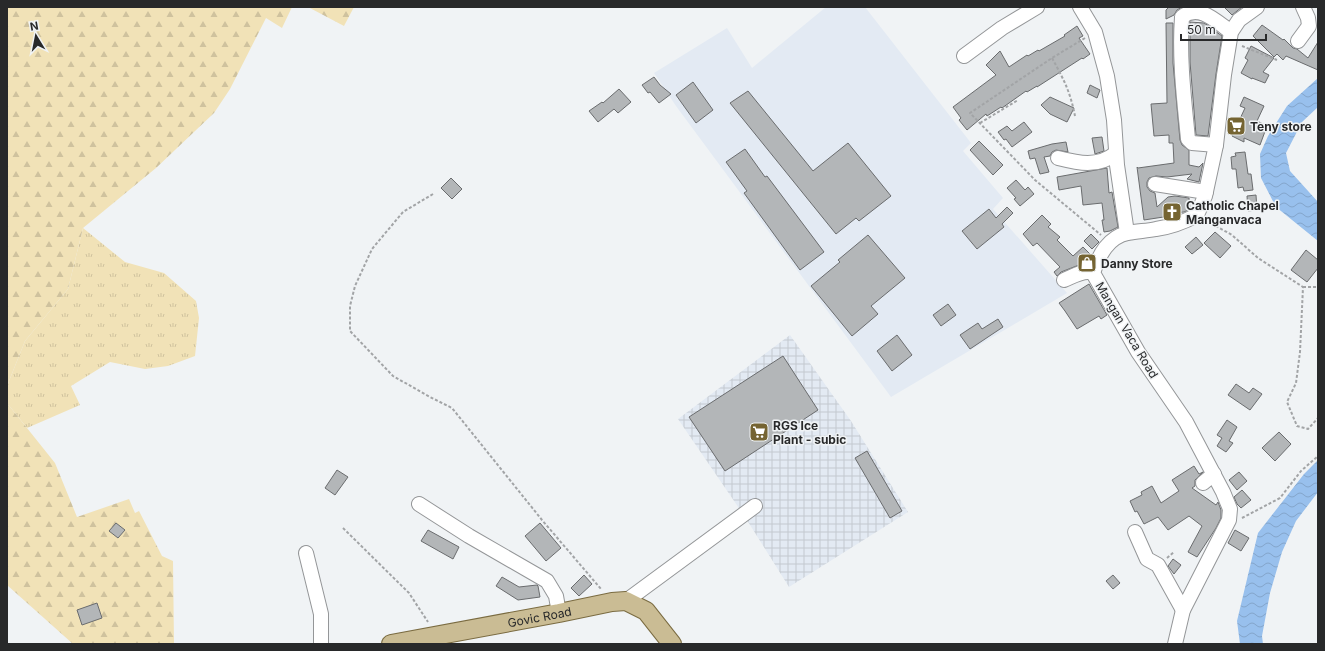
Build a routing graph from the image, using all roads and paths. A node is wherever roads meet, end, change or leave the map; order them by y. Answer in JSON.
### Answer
{"nodes":[{"id":1,"x":1037,"y":7,"type":"edge"},
{"id":2,"x":1080,"y":7,"type":"edge"},
{"id":3,"x":1257,"y":7,"type":"edge"},
{"id":4,"x":1303,"y":7,"type":"edge"},
{"id":5,"x":1095,"y":32,"type":"junction"},
{"id":6,"x":1230,"y":36,"type":"junction"},
{"id":7,"x":1298,"y":41,"type":"dead end"},
{"id":8,"x":964,"y":56,"type":"dead end"},
{"id":9,"x":1052,"y":58,"type":"junction"},
{"id":10,"x":1277,"y":60,"type":"dead end"},
{"id":11,"x":1018,"y":100,"type":"dead end"},
{"id":12,"x":1074,"y":116,"type":"dead end"},
{"id":13,"x":980,"y":123,"type":"junction"},
{"id":14,"x":1216,"y":145,"type":"junction"},
{"id":15,"x":1116,"y":153,"type":"junction"},
{"id":16,"x":1058,"y":158,"type":"dead end"},
{"id":17,"x":1155,"y":184,"type":"dead end"},
{"id":18,"x":1206,"y":192,"type":"junction"},
{"id":19,"x":433,"y":194,"type":"dead end"},
{"id":20,"x":1198,"y":215,"type":"junction"},
{"id":21,"x":1127,"y":233,"type":"junction"},
{"id":22,"x":1110,"y":242,"type":"junction"},
{"id":23,"x":1093,"y":273,"type":"junction"},
{"id":24,"x":1064,"y":280,"type":"dead end"},
{"id":25,"x":1303,"y":287,"type":"junction"},
{"id":26,"x":1318,"y":287,"type":"edge"},
{"id":27,"x":1318,"y":418,"type":"edge"},
{"id":28,"x":1318,"y":456,"type":"edge"},
{"id":29,"x":1214,"y":474,"type":"junction"},
{"id":30,"x":1203,"y":483,"type":"dead end"},
{"id":31,"x":419,"y":504,"type":"dead end"},
{"id":32,"x":755,"y":506,"type":"dead end"},
{"id":33,"x":1229,"y":520,"type":"junction"},
{"id":34,"x":343,"y":528,"type":"dead end"},
{"id":35,"x":1135,"y":532,"type":"dead end"},
{"id":36,"x":306,"y":553,"type":"dead end"},
{"id":37,"x":619,"y":602,"type":"junction"},
{"id":38,"x":1183,"y":610,"type":"junction"},
{"id":39,"x":559,"y":613,"type":"junction"},
{"id":40,"x":438,"y":636,"type":"junction"},
{"id":41,"x":322,"y":644,"type":"edge"},
{"id":42,"x":391,"y":644,"type":"edge"},
{"id":43,"x":672,"y":644,"type":"edge"},
{"id":44,"x":1174,"y":644,"type":"edge"}],
"edges":[{"from":1,"to":8,"type":"street"},
{"from":2,"to":5,"type":"street"},
{"from":3,"to":6,"type":"street"},
{"from":4,"to":7,"type":"street"},
{"from":5,"to":9,"type":"path"},
{"from":5,"to":15,"type":"street"},
{"from":6,"to":10,"type":"path"},
{"from":6,"to":14,"type":"street"},
{"from":6,"to":14,"type":"street"},
{"from":9,"to":12,"type":"path"},
{"from":9,"to":13,"type":"path"},
{"from":11,"to":13,"type":"path"},
{"from":13,"to":22,"type":"path"},
{"from":14,"to":18,"type":"street"},
{"from":15,"to":16,"type":"street"},
{"from":15,"to":21,"type":"street"},
{"from":17,"to":18,"type":"street"},
{"from":18,"to":20,"type":"street"},
{"from":19,"to":37,"type":"path"},
{"from":20,"to":21,"type":"street"},
{"from":20,"to":25,"type":"path"},
{"from":21,"to":22,"type":"street","name":"Mangan Vaca Road"},
{"from":22,"to":23,"type":"street","name":"Mangan Vaca Road"},
{"from":23,"to":24,"type":"street"},
{"from":23,"to":29,"type":"street","name":"Mangan Vaca Road"},
{"from":25,"to":26,"type":"path"},
{"from":25,"to":27,"type":"path"},
{"from":28,"to":33,"type":"path"},
{"from":29,"to":30,"type":"street"},
{"from":29,"to":33,"type":"street","name":"Mangan Vaca Road"},
{"from":31,"to":39,"type":"street"},
{"from":32,"to":37,"type":"street"},
{"from":33,"to":38,"type":"street"},
{"from":34,"to":40,"type":"path"},
{"from":35,"to":38,"type":"street"},
{"from":36,"to":41,"type":"street"},
{"from":37,"to":39,"type":"main road","name":"Govic Road"},
{"from":37,"to":43,"type":"main road"},
{"from":38,"to":44,"type":"street"},
{"from":39,"to":40,"type":"main road","name":"Govic Road"},
{"from":40,"to":42,"type":"main road","name":"Govic Road"}]}
